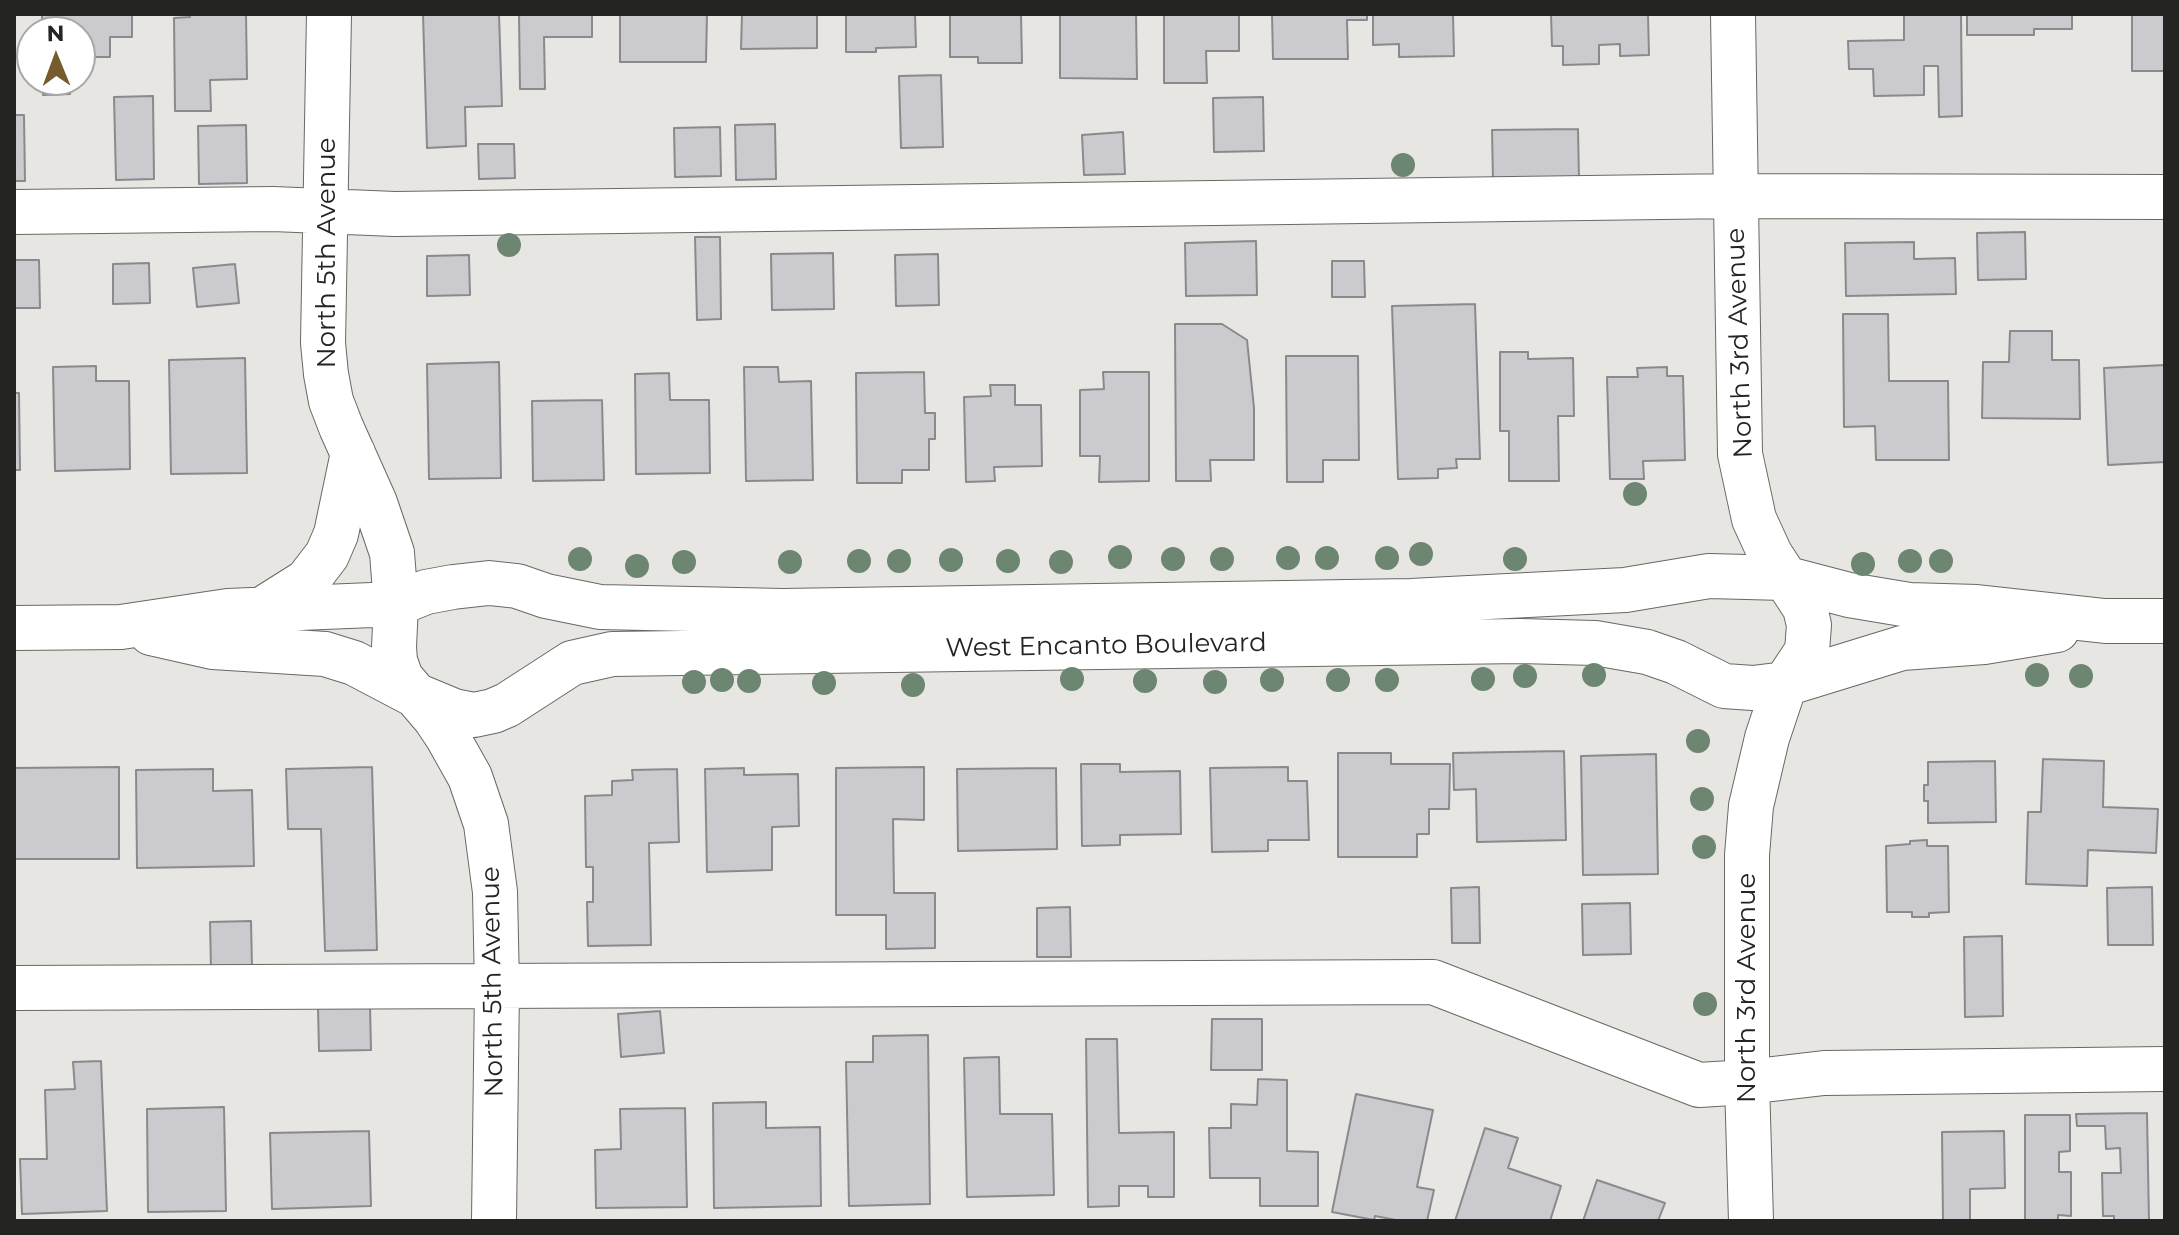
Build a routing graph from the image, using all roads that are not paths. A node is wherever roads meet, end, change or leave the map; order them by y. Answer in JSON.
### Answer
{"nodes":[{"id":1,"x":329,"y":14,"type":"edge"},
{"id":2,"x":1733,"y":14,"type":"edge"},
{"id":3,"x":1736,"y":196,"type":"junction"},
{"id":4,"x":2165,"y":197,"type":"edge"},
{"id":5,"x":325,"y":211,"type":"junction"},
{"id":6,"x":14,"y":212,"type":"edge"},
{"id":7,"x":353,"y":453,"type":"junction"},
{"id":8,"x":1784,"y":578,"type":"junction"},
{"id":9,"x":396,"y":604,"type":"junction"},
{"id":10,"x":261,"y":610,"type":"junction"},
{"id":11,"x":2105,"y":621,"type":"junction"},
{"id":12,"x":2165,"y":621,"type":"edge"},
{"id":13,"x":121,"y":627,"type":"junction"},
{"id":14,"x":14,"y":628,"type":"edge"},
{"id":15,"x":1785,"y":684,"type":"junction"},
{"id":16,"x":413,"y":694,"type":"junction"},
{"id":17,"x":497,"y":987,"type":"junction"},
{"id":18,"x":14,"y":988,"type":"edge"},
{"id":19,"x":2165,"y":1069,"type":"edge"},
{"id":20,"x":1747,"y":1082,"type":"junction"},
{"id":21,"x":494,"y":1221,"type":"edge"},
{"id":22,"x":1751,"y":1221,"type":"edge"}],
"edges":[{"from":1,"to":5,"type":"street","name":"North 5th Avenue"},
{"from":2,"to":3,"type":"street","name":"North 3rd Avenue"},
{"from":3,"to":4,"type":"street"},
{"from":3,"to":5,"type":"street"},
{"from":3,"to":8,"type":"street","name":"North 3rd Avenue"},
{"from":5,"to":6,"type":"street"},
{"from":5,"to":7,"type":"street","name":"North 5th Avenue"},
{"from":7,"to":9,"type":"street","name":"North 5th Avenue"},
{"from":7,"to":10,"type":"street"},
{"from":8,"to":9,"type":"street","name":"West Encanto Boulevard"},
{"from":8,"to":11,"type":"street","name":"West Encanto Boulevard"},
{"from":8,"to":15,"type":"street","name":"North 3rd Avenue"},
{"from":9,"to":10,"type":"street","name":"West Encanto Boulevard"},
{"from":9,"to":16,"type":"street","name":"North 5th Avenue"},
{"from":10,"to":13,"type":"street","name":"West Encanto Boulevard"},
{"from":11,"to":12,"type":"street","name":"West Encanto Boulevard"},
{"from":11,"to":15,"type":"street","name":"West Encanto Boulevard"},
{"from":13,"to":14,"type":"street","name":"West Encanto Boulevard"},
{"from":13,"to":16,"type":"street","name":"West Encanto Boulevard"},
{"from":15,"to":16,"type":"street","name":"West Encanto Boulevard"},
{"from":15,"to":20,"type":"street","name":"North 3rd Avenue"},
{"from":16,"to":17,"type":"street","name":"North 5th Avenue"},
{"from":17,"to":18,"type":"street"},
{"from":17,"to":20,"type":"street"},
{"from":17,"to":21,"type":"street","name":"North 5th Avenue"},
{"from":19,"to":20,"type":"street"},
{"from":20,"to":22,"type":"street","name":"North 3rd Avenue"}]}
